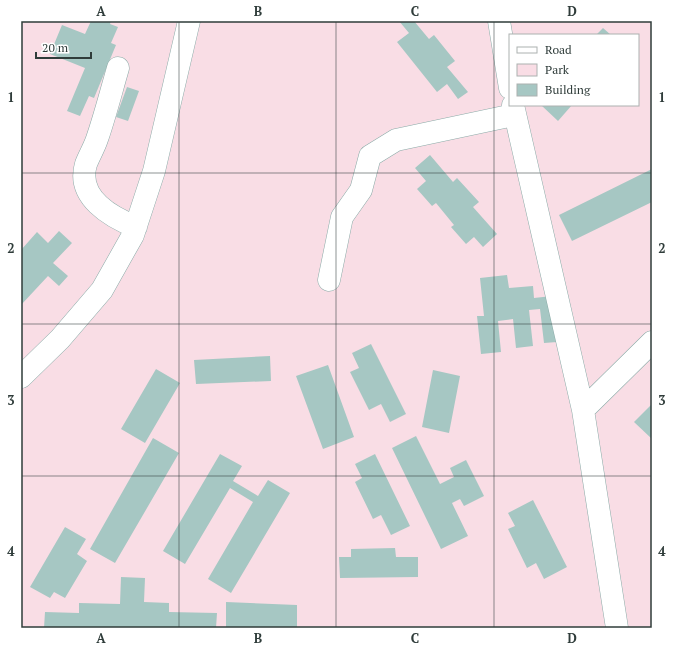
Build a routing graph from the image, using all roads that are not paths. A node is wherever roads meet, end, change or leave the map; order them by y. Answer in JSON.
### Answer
{"nodes":[{"id":1,"x":189,"y":21,"type":"edge"},
{"id":2,"x":499,"y":21,"type":"edge"},
{"id":3,"x":118,"y":68,"type":"dead end"},
{"id":4,"x":509,"y":82,"type":"edge"},
{"id":5,"x":514,"y":110,"type":"edge"},
{"id":6,"x":136,"y":227,"type":"junction"},
{"id":7,"x":329,"y":280,"type":"dead end"},
{"id":8,"x":652,"y":342,"type":"edge"},
{"id":9,"x":23,"y":370,"type":"edge"},
{"id":10,"x":583,"y":410,"type":"junction"},
{"id":11,"x":617,"y":628,"type":"edge"}],
"edges":[{"from":1,"to":6,"type":"street"},
{"from":2,"to":4,"type":"street"},
{"from":3,"to":6,"type":"street"},
{"from":5,"to":7,"type":"street"},
{"from":5,"to":10,"type":"street"},
{"from":6,"to":9,"type":"street"},
{"from":8,"to":10,"type":"street"},
{"from":10,"to":11,"type":"street"}]}
